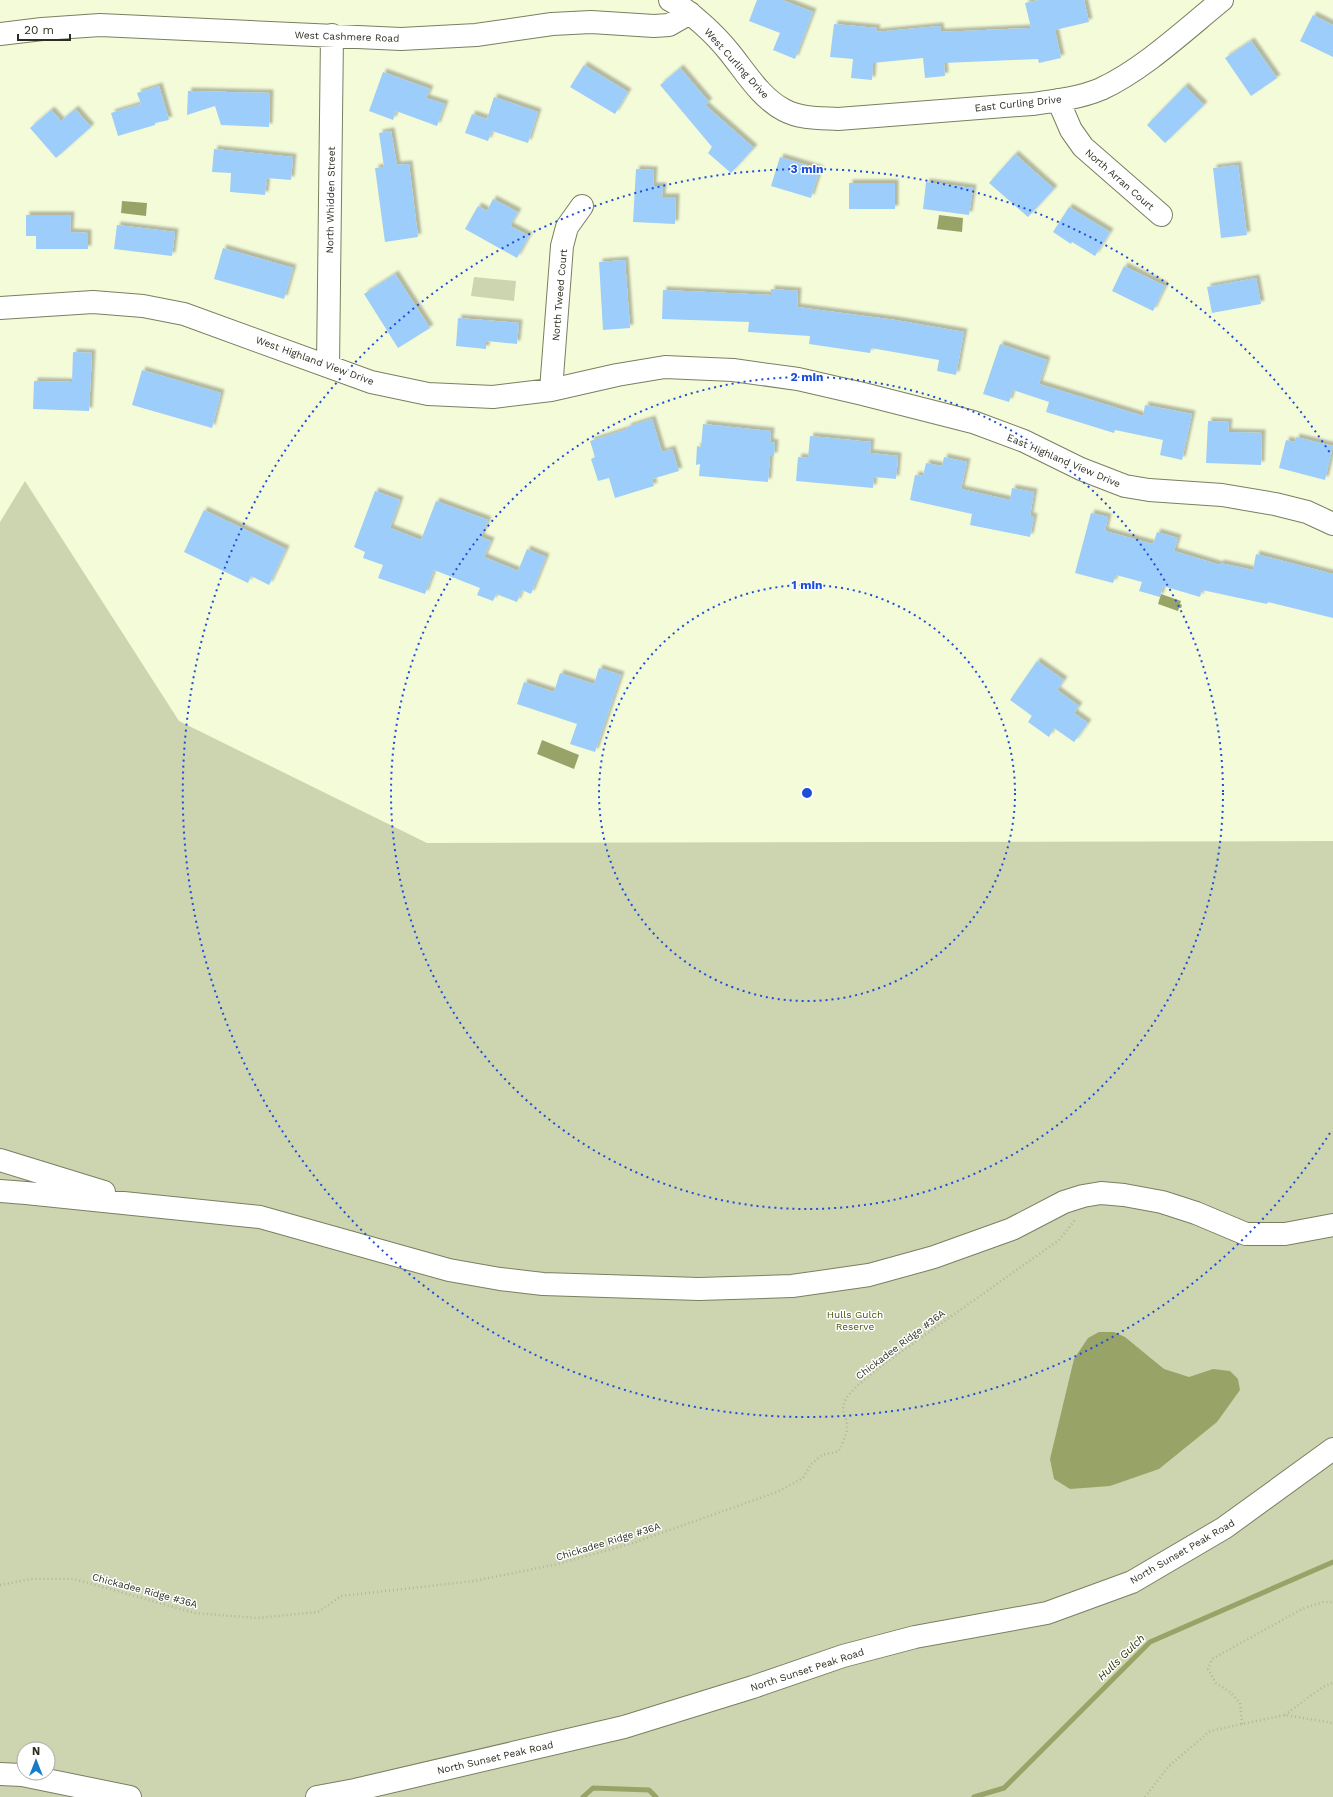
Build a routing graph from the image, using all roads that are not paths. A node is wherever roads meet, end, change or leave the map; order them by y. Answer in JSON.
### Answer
{"nodes":[{"id":1,"x":670,"y":0,"type":"edge"},
{"id":2,"x":1222,"y":0,"type":"edge"},
{"id":3,"x":690,"y":13,"type":"junction"},
{"id":4,"x":0,"y":34,"type":"edge"},
{"id":5,"x":332,"y":35,"type":"junction"},
{"id":6,"x":1058,"y":100,"type":"junction"},
{"id":7,"x":785,"y":110,"type":"joint"},
{"id":8,"x":582,"y":206,"type":"dead end"},
{"id":9,"x":1161,"y":215,"type":"dead end"},
{"id":10,"x":0,"y":308,"type":"edge"},
{"id":11,"x":328,"y":366,"type":"junction"},
{"id":12,"x":798,"y":379,"type":"joint"},
{"id":13,"x":551,"y":390,"type":"junction"},
{"id":14,"x":1333,"y":524,"type":"edge"},
{"id":15,"x":0,"y":1160,"type":"edge"},
{"id":16,"x":0,"y":1192,"type":"edge"},
{"id":17,"x":139,"y":1204,"type":"junction"},
{"id":18,"x":1333,"y":1225,"type":"edge"},
{"id":19,"x":1333,"y":1449,"type":"edge"},
{"id":20,"x":0,"y":1774,"type":"edge"},
{"id":21,"x":130,"y":1797,"type":"edge"},
{"id":22,"x":317,"y":1797,"type":"edge"}],
"edges":[{"from":1,"to":3,"type":"street","name":"West Curling Drive"},
{"from":2,"to":6,"type":"street","name":"East Curling Drive"},
{"from":3,"to":5,"type":"street","name":"West Cashmere Road"},
{"from":3,"to":7,"type":"street","name":"West Curling Drive"},
{"from":4,"to":5,"type":"street","name":"West Cashmere Road"},
{"from":5,"to":11,"type":"street","name":"North Whidden Street"},
{"from":6,"to":7,"type":"street","name":"East Curling Drive"},
{"from":6,"to":9,"type":"street","name":"North Arran Court"},
{"from":8,"to":13,"type":"street","name":"North Tweed Court"},
{"from":10,"to":11,"type":"street","name":"West Highland View Drive"},
{"from":11,"to":13,"type":"street","name":"West Highland View Drive"},
{"from":12,"to":13,"type":"street","name":"West Highland View Drive"},
{"from":12,"to":14,"type":"street","name":"East Highland View Drive"},
{"from":15,"to":17,"type":"street"},
{"from":16,"to":17,"type":"street"},
{"from":17,"to":18,"type":"street"},
{"from":19,"to":22,"type":"street","name":"North Sunset Peak Road"},
{"from":20,"to":21,"type":"street"}]}
